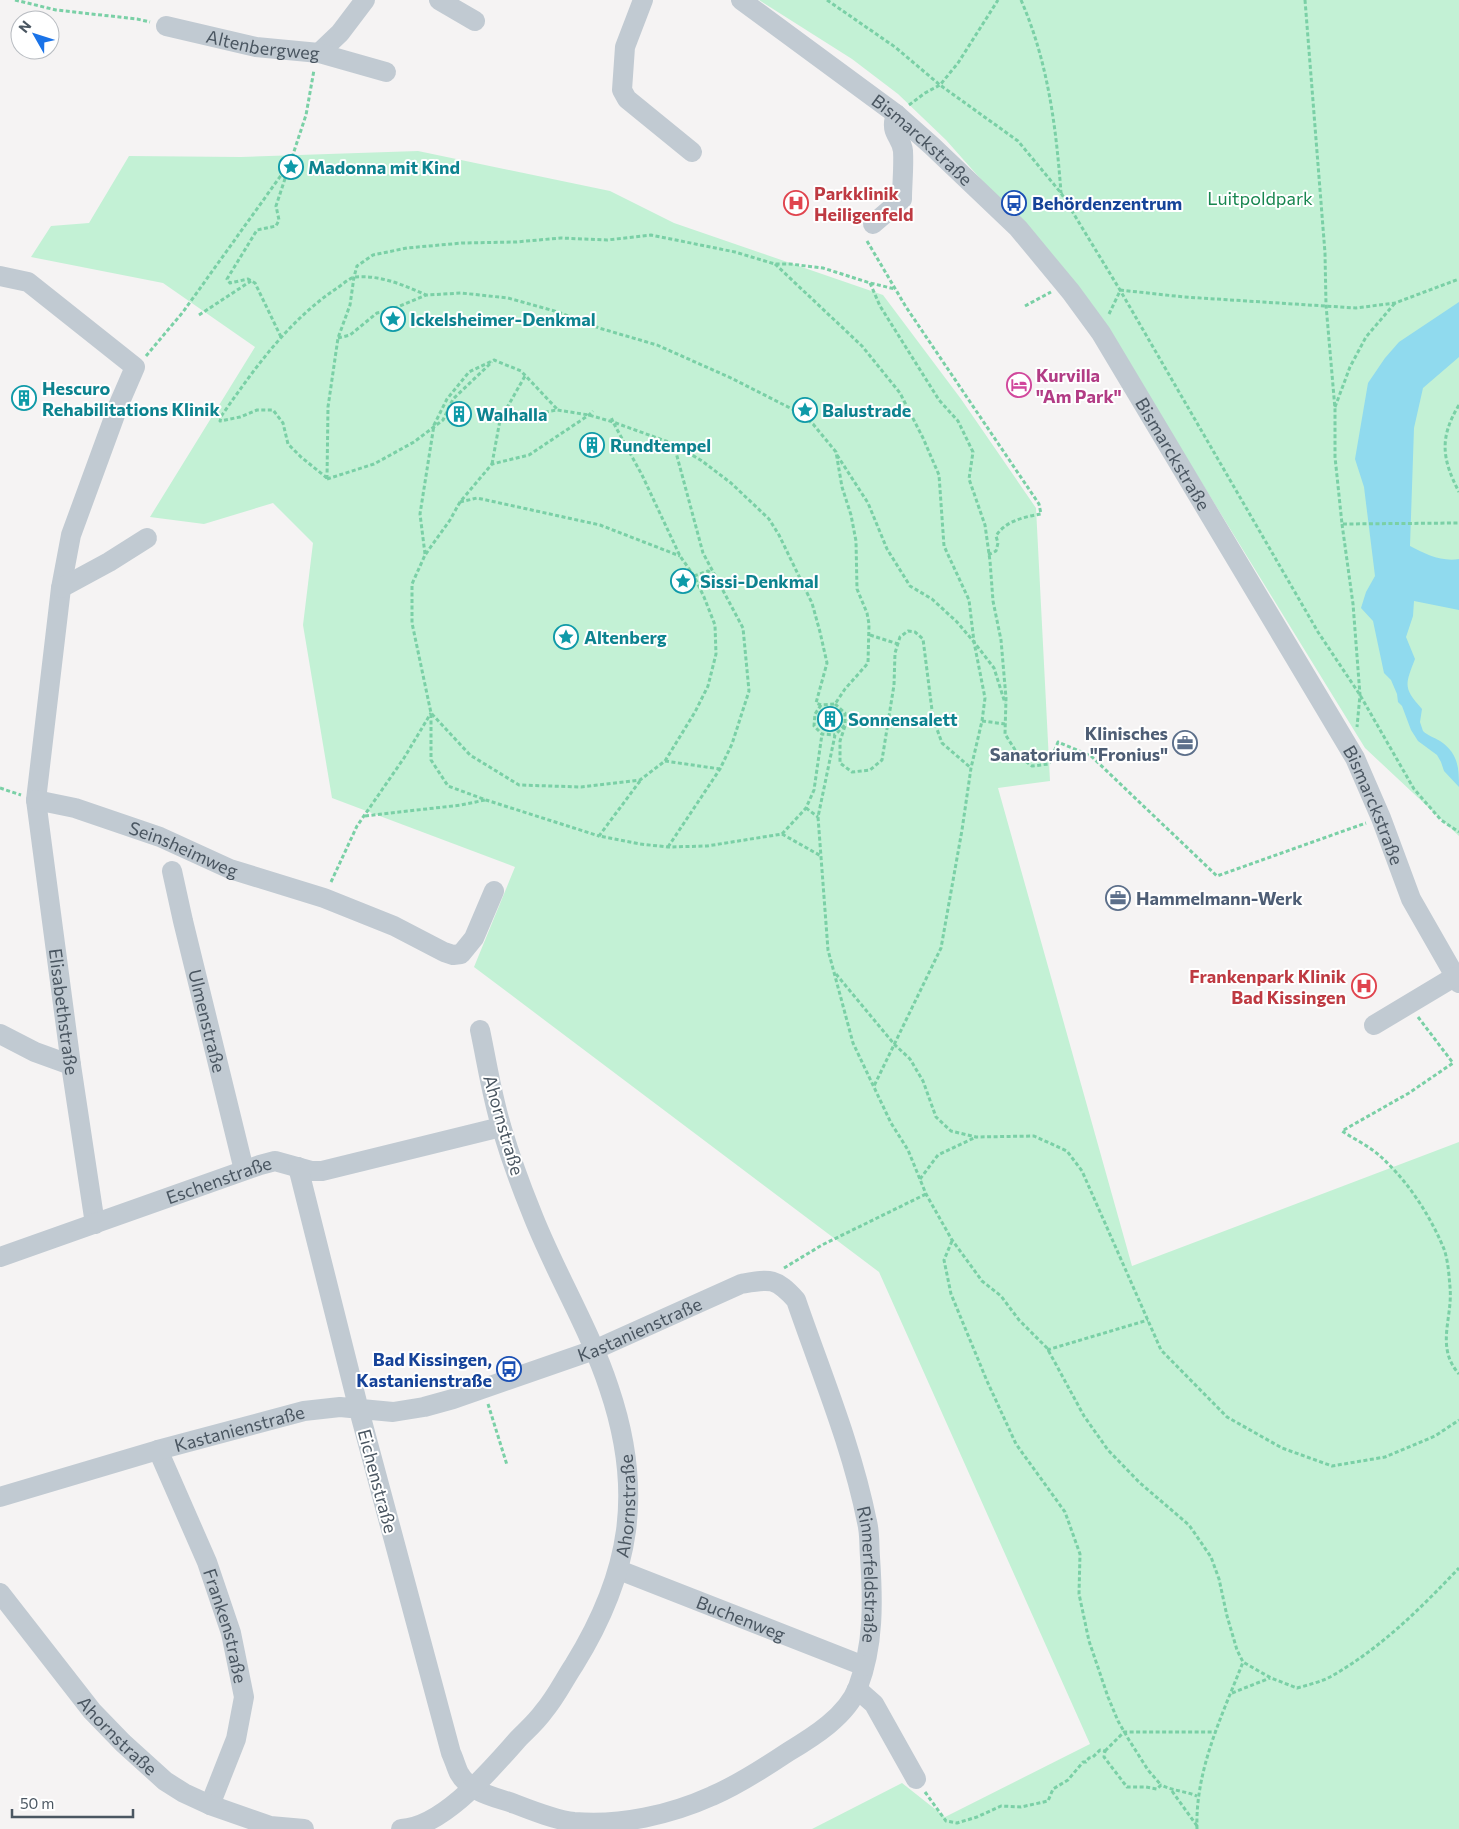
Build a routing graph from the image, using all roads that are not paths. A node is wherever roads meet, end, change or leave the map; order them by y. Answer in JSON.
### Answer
{"nodes":[{"id":1,"x":365,"y":0,"type":"edge"},
{"id":2,"x":439,"y":0,"type":"edge"},
{"id":3,"x":643,"y":0,"type":"edge"},
{"id":4,"x":741,"y":0,"type":"edge"},
{"id":5,"x":475,"y":21,"type":"dead end"},
{"id":6,"x":166,"y":26,"type":"road end"},
{"id":7,"x":319,"y":53,"type":"junction"},
{"id":8,"x":386,"y":72,"type":"dead end"},
{"id":9,"x":896,"y":114,"type":"junction"},
{"id":10,"x":692,"y":152,"type":"dead end"},
{"id":11,"x":873,"y":224,"type":"road end"},
{"id":12,"x":0,"y":276,"type":"edge"},
{"id":13,"x":147,"y":538,"type":"dead end"},
{"id":14,"x":61,"y":588,"type":"junction"},
{"id":15,"x":36,"y":800,"type":"junction"},
{"id":16,"x":172,"y":871,"type":"dead end"},
{"id":17,"x":494,"y":891,"type":"dead end"},
{"id":18,"x":1457,"y":980,"type":"edge"},
{"id":19,"x":1374,"y":1024,"type":"dead end"},
{"id":20,"x":480,"y":1030,"type":"dead end"},
{"id":21,"x":0,"y":1034,"type":"edge"},
{"id":22,"x":71,"y":1065,"type":"junction"},
{"id":23,"x":501,"y":1128,"type":"junction"},
{"id":24,"x":298,"y":1167,"type":"junction"},
{"id":25,"x":244,"y":1170,"type":"junction"},
{"id":26,"x":95,"y":1224,"type":"junction"},
{"id":27,"x":0,"y":1257,"type":"edge"},
{"id":28,"x":767,"y":1279,"type":"joint"},
{"id":29,"x":594,"y":1350,"type":"junction"},
{"id":30,"x":359,"y":1410,"type":"junction"},
{"id":31,"x":158,"y":1450,"type":"junction"},
{"id":32,"x":0,"y":1497,"type":"edge"},
{"id":33,"x":619,"y":1570,"type":"junction"},
{"id":34,"x":0,"y":1593,"type":"edge"},
{"id":35,"x":864,"y":1666,"type":"junction"},
{"id":36,"x":857,"y":1689,"type":"junction"},
{"id":37,"x":916,"y":1779,"type":"road end"},
{"id":38,"x":473,"y":1789,"type":"junction"},
{"id":39,"x":210,"y":1805,"type":"junction"},
{"id":40,"x":570,"y":1825,"type":"edge"},
{"id":41,"x":304,"y":1829,"type":"edge"},
{"id":42,"x":401,"y":1829,"type":"edge"}],
"edges":[{"from":1,"to":7,"type":"street","name":"Altenbergweg"},
{"from":2,"to":5,"type":"street"},
{"from":3,"to":10,"type":"street"},
{"from":4,"to":9,"type":"street","name":"Bismarckstraße"},
{"from":6,"to":7,"type":"street","name":"Altenbergweg"},
{"from":7,"to":8,"type":"street"},
{"from":9,"to":11,"type":"street"},
{"from":9,"to":18,"type":"street","name":"Bismarckstraße"},
{"from":12,"to":14,"type":"street"},
{"from":13,"to":14,"type":"street"},
{"from":14,"to":15,"type":"street"},
{"from":15,"to":17,"type":"street","name":"Seinsheimweg"},
{"from":15,"to":22,"type":"street","name":"Elisabethstraße"},
{"from":16,"to":25,"type":"street","name":"Ulmenstraße"},
{"from":18,"to":19,"type":"street"},
{"from":20,"to":23,"type":"street","name":"Ahornstraße"},
{"from":21,"to":22,"type":"street"},
{"from":22,"to":26,"type":"street","name":"Elisabethstraße"},
{"from":23,"to":24,"type":"street","name":"Eschenstraße"},
{"from":23,"to":29,"type":"street","name":"Ahornstraße"},
{"from":24,"to":25,"type":"street","name":"Eschenstraße"},
{"from":24,"to":30,"type":"street","name":"Eichenstraße"},
{"from":25,"to":26,"type":"street","name":"Eschenstraße"},
{"from":26,"to":27,"type":"street","name":"Eschenstraße"},
{"from":28,"to":29,"type":"street","name":"Kastanienstraße"},
{"from":28,"to":35,"type":"street","name":"Rinnerfeldstraße"},
{"from":29,"to":30,"type":"street","name":"Kastanienstraße"},
{"from":29,"to":33,"type":"street","name":"Ahornstraße"},
{"from":30,"to":31,"type":"street","name":"Kastanienstraße"},
{"from":30,"to":38,"type":"street","name":"Eichenstraße"},
{"from":31,"to":32,"type":"street","name":"Kastanienstraße"},
{"from":31,"to":39,"type":"street","name":"Frankenstraße"},
{"from":33,"to":35,"type":"street","name":"Buchenweg"},
{"from":33,"to":38,"type":"street","name":"Ahornstraße"},
{"from":34,"to":39,"type":"street","name":"Ahornstraße"},
{"from":35,"to":36,"type":"street","name":"Rinnerfeldstraße"},
{"from":36,"to":37,"type":"street"},
{"from":36,"to":40,"type":"street","name":"Rinnerfeldstraße"},
{"from":38,"to":40,"type":"street","name":"Rinnerfeldstraße"},
{"from":38,"to":42,"type":"street","name":"Ahornstraße"},
{"from":39,"to":41,"type":"street","name":"Ahornstraße"}]}
